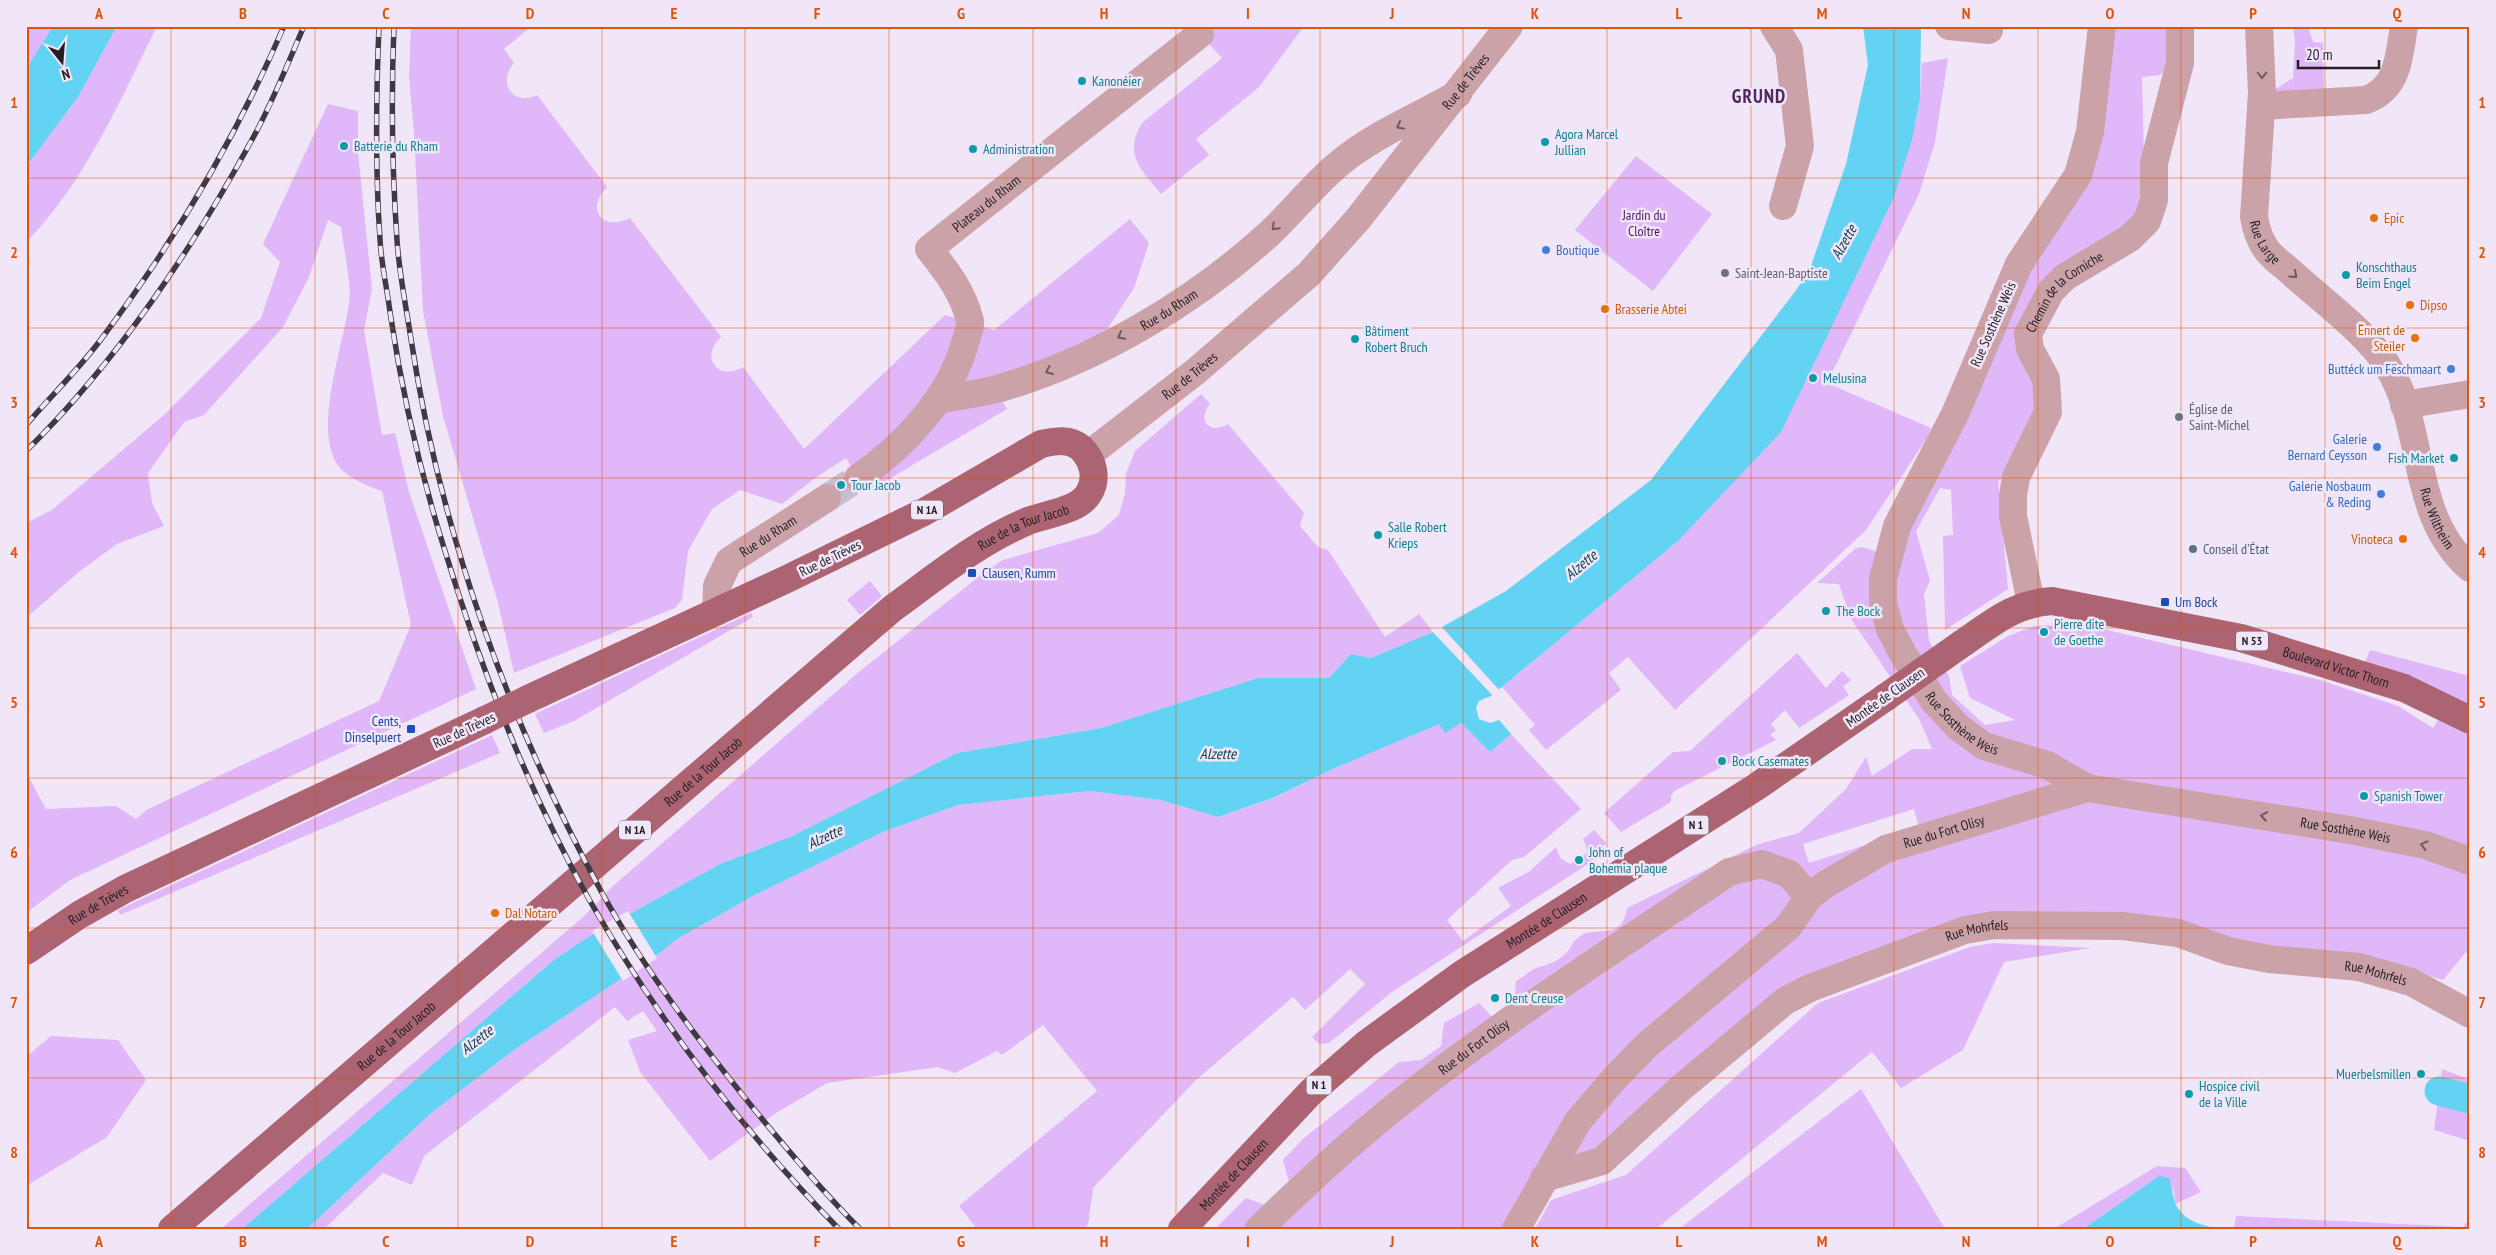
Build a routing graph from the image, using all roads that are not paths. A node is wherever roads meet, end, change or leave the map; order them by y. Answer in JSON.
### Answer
{"nodes":[{"id":1,"x":1509,"y":26,"type":"edge"},
{"id":2,"x":1774,"y":26,"type":"edge"},
{"id":3,"x":1949,"y":26,"type":"edge"},
{"id":4,"x":2102,"y":26,"type":"edge"},
{"id":5,"x":2180,"y":26,"type":"edge"},
{"id":6,"x":2259,"y":26,"type":"edge"},
{"id":7,"x":2404,"y":26,"type":"edge"},
{"id":8,"x":1989,"y":30,"type":"dead end"},
{"id":9,"x":1200,"y":34,"type":"dead end"},
{"id":10,"x":1458,"y":94,"type":"junction"},
{"id":11,"x":2261,"y":106,"type":"junction"},
{"id":12,"x":1783,"y":206,"type":"dead end"},
{"id":13,"x":2470,"y":394,"type":"edge"},
{"id":14,"x":938,"y":400,"type":"junction"},
{"id":15,"x":2404,"y":405,"type":"junction"},
{"id":16,"x":1088,"y":455,"type":"junction"},
{"id":17,"x":858,"y":478,"type":"tunnel mouth"},
{"id":18,"x":827,"y":498,"type":"tunnel mouth"},
{"id":19,"x":2470,"y":568,"type":"edge"},
{"id":20,"x":2041,"y":602,"type":"junction"},
{"id":21,"x":716,"y":612,"type":"junction"},
{"id":22,"x":2470,"y":720,"type":"edge"},
{"id":23,"x":2087,"y":788,"type":"junction"},
{"id":24,"x":2470,"y":861,"type":"edge"},
{"id":25,"x":1809,"y":897,"type":"junction"},
{"id":26,"x":26,"y":951,"type":"edge"},
{"id":27,"x":2470,"y":1014,"type":"edge"},
{"id":28,"x":1544,"y":1178,"type":"junction"},
{"id":29,"x":172,"y":1229,"type":"edge"},
{"id":30,"x":1182,"y":1229,"type":"edge"},
{"id":31,"x":1259,"y":1229,"type":"edge"},
{"id":32,"x":1516,"y":1229,"type":"edge"}],
"edges":[{"from":1,"to":10,"type":"street","name":"Rue de Trèves"},
{"from":2,"to":12,"type":"street"},
{"from":3,"to":8,"type":"street"},
{"from":4,"to":23,"type":"street","name":"Rue Sosthène Weis"},
{"from":5,"to":20,"type":"street","name":"Chemin de la Corniche"},
{"from":6,"to":11,"type":"street","name":"Rue Large","one_way":true},
{"from":7,"to":11,"type":"street"},
{"from":9,"to":14,"type":"street","name":"Plateau du Rham"},
{"from":10,"to":14,"type":"street","name":"Rue du Rham","one_way":true},
{"from":10,"to":16,"type":"street","name":"Rue de Trèves"},
{"from":11,"to":15,"type":"street","name":"Rue Large","one_way":true},
{"from":13,"to":15,"type":"street"},
{"from":14,"to":17,"type":"street"},
{"from":15,"to":19,"type":"street","name":"Rue Wiltheim"},
{"from":16,"to":21,"type":"main road","name":"Rue de Trèves","number":"N 1A"},
{"from":16,"to":29,"type":"main road","name":"Rue de la Tour Jacob","number":"N 1A"},
{"from":18,"to":21,"type":"street","name":"Rue du Rham"},
{"from":20,"to":22,"type":"main road","name":"Boulevard Victor Thorn","number":"N 53"},
{"from":20,"to":30,"type":"main road","name":"Montée de Clausen","number":"N 1","bridge":true},
{"from":21,"to":26,"type":"main road","name":"Rue de Trèves","number":"N 1A","bridge":true},
{"from":24,"to":23,"type":"street","name":"Rue Sosthène Weis","one_way":true},
{"from":23,"to":25,"type":"street","name":"Rue du Fort Olisy"},
{"from":25,"to":28,"type":"street","name":"Rue du Fort Olisy"},
{"from":25,"to":31,"type":"street","name":"Rue du Fort Olisy"},
{"from":27,"to":28,"type":"street","name":"Rue Mohrfels"},
{"from":28,"to":32,"type":"street","name":"Rue du Fort Olisy"}]}
